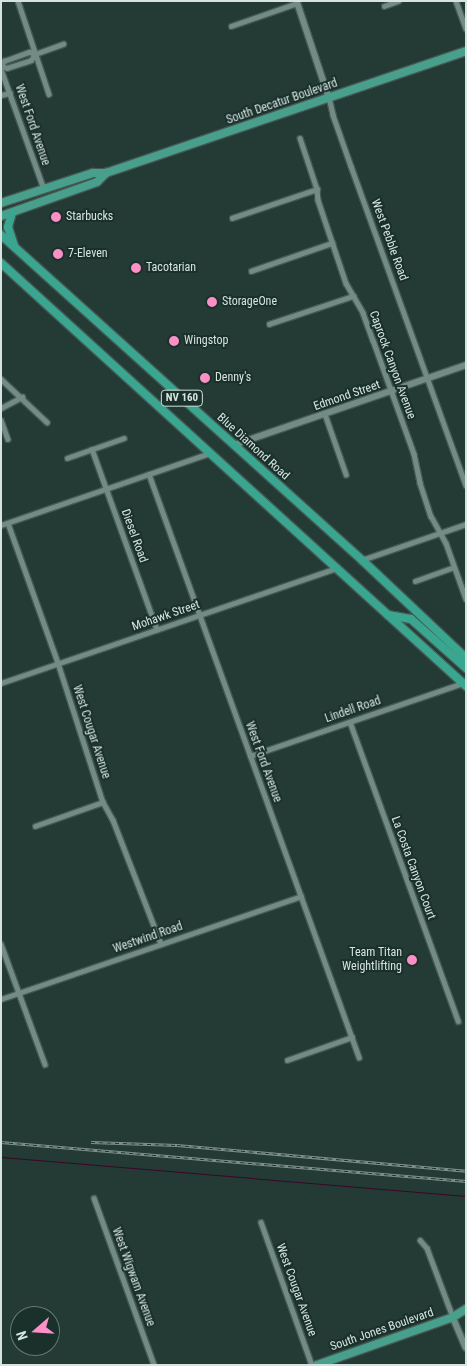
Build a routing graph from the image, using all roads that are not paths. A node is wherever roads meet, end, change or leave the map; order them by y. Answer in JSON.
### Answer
{"nodes":[{"id":1,"x":18,"y":1,"type":"edge"},
{"id":2,"x":398,"y":1,"type":"edge"},
{"id":3,"x":456,"y":1,"type":"edge"},
{"id":4,"x":297,"y":2,"type":"edge"},
{"id":5,"x":384,"y":6,"type":"dead end"},
{"id":6,"x":231,"y":26,"type":"dead end"},
{"id":7,"x":466,"y":28,"type":"edge"},
{"id":8,"x":63,"y":44,"type":"dead end"},
{"id":9,"x":466,"y":51,"type":"edge"},
{"id":10,"x":35,"y":54,"type":"junction"},
{"id":11,"x":1,"y":67,"type":"edge"},
{"id":12,"x":10,"y":93,"type":"junction"},
{"id":13,"x":49,"y":94,"type":"dead end"},
{"id":14,"x":1,"y":96,"type":"edge"},
{"id":15,"x":329,"y":97,"type":"junction"},
{"id":16,"x":300,"y":138,"type":"dead end"},
{"id":17,"x":106,"y":173,"type":"junction"},
{"id":18,"x":44,"y":189,"type":"junction"},
{"id":19,"x":316,"y":190,"type":"junction"},
{"id":20,"x":1,"y":203,"type":"edge"},
{"id":21,"x":12,"y":213,"type":"junction"},
{"id":22,"x":1,"y":216,"type":"edge"},
{"id":23,"x":232,"y":218,"type":"dead end"},
{"id":24,"x":1,"y":235,"type":"edge"},
{"id":25,"x":332,"y":243,"type":"junction"},
{"id":26,"x":15,"y":248,"type":"junction"},
{"id":27,"x":1,"y":263,"type":"edge"},
{"id":28,"x":251,"y":271,"type":"dead end"},
{"id":29,"x":353,"y":296,"type":"junction"},
{"id":30,"x":269,"y":324,"type":"dead end"},
{"id":31,"x":466,"y":365,"type":"edge"},
{"id":32,"x":1,"y":379,"type":"edge"},
{"id":33,"x":428,"y":379,"type":"junction"},
{"id":34,"x":392,"y":391,"type":"junction"},
{"id":35,"x":22,"y":397,"type":"junction"},
{"id":36,"x":1,"y":408,"type":"edge"},
{"id":37,"x":325,"y":414,"type":"junction"},
{"id":38,"x":1,"y":420,"type":"edge"},
{"id":39,"x":47,"y":422,"type":"dead end"},
{"id":40,"x":124,"y":438,"type":"dead end"},
{"id":41,"x":8,"y":439,"type":"dead end"},
{"id":42,"x":234,"y":445,"type":"junction"},
{"id":43,"x":92,"y":449,"type":"junction"},
{"id":44,"x":210,"y":453,"type":"junction"},
{"id":45,"x":67,"y":458,"type":"dead end"},
{"id":46,"x":149,"y":474,"type":"junction"},
{"id":47,"x":346,"y":474,"type":"dead end"},
{"id":48,"x":466,"y":485,"type":"edge"},
{"id":49,"x":106,"y":489,"type":"junction"},
{"id":50,"x":8,"y":523,"type":"junction"},
{"id":51,"x":466,"y":524,"type":"edge"},
{"id":52,"x":1,"y":525,"type":"edge"},
{"id":53,"x":441,"y":533,"type":"junction"},
{"id":54,"x":362,"y":560,"type":"junction"},
{"id":55,"x":454,"y":567,"type":"junction"},
{"id":56,"x":336,"y":568,"type":"junction"},
{"id":57,"x":415,"y":581,"type":"dead end"},
{"id":58,"x":466,"y":599,"type":"edge"},
{"id":59,"x":200,"y":615,"type":"junction"},
{"id":60,"x":388,"y":615,"type":"junction"},
{"id":61,"x":157,"y":630,"type":"junction"},
{"id":62,"x":466,"y":658,"type":"edge"},
{"id":63,"x":58,"y":663,"type":"junction"},
{"id":64,"x":466,"y":668,"type":"edge"},
{"id":65,"x":1,"y":683,"type":"edge"},
{"id":66,"x":465,"y":684,"type":"edge"},
{"id":67,"x":350,"y":722,"type":"junction"},
{"id":68,"x":250,"y":756,"type":"junction"},
{"id":69,"x":103,"y":802,"type":"junction"},
{"id":70,"x":35,"y":826,"type":"dead end"},
{"id":71,"x":302,"y":896,"type":"junction"},
{"id":72,"x":1,"y":944,"type":"edge"},
{"id":73,"x":160,"y":944,"type":"junction"},
{"id":74,"x":19,"y":993,"type":"junction"},
{"id":75,"x":1,"y":999,"type":"edge"},
{"id":76,"x":458,"y":1021,"type":"dead end"},
{"id":77,"x":352,"y":1037,"type":"junction"},
{"id":78,"x":359,"y":1057,"type":"dead end"},
{"id":79,"x":287,"y":1060,"type":"dead end"},
{"id":80,"x":45,"y":1064,"type":"dead end"},
{"id":81,"x":94,"y":1198,"type":"dead end"},
{"id":82,"x":261,"y":1222,"type":"dead end"},
{"id":83,"x":420,"y":1240,"type":"dead end"},
{"id":84,"x":466,"y":1309,"type":"edge"},
{"id":85,"x":453,"y":1317,"type":"junction"},
{"id":86,"x":466,"y":1318,"type":"edge"},
{"id":87,"x":466,"y":1348,"type":"edge"},
{"id":88,"x":154,"y":1364,"type":"edge"},
{"id":89,"x":312,"y":1365,"type":"edge"},
{"id":90,"x":317,"y":1365,"type":"edge"}],
"edges":[{"from":1,"to":10,"type":"street"},
{"from":2,"to":5,"type":"street"},
{"from":3,"to":7,"type":"street"},
{"from":4,"to":6,"type":"street"},
{"from":4,"to":15,"type":"street","name":"West Pebble Road"},
{"from":8,"to":10,"type":"street"},
{"from":9,"to":15,"type":"main road","name":"South Decatur Boulevard"},
{"from":10,"to":11,"type":"street"},
{"from":10,"to":11,"type":"street"},
{"from":10,"to":13,"type":"street"},
{"from":11,"to":12,"type":"street","name":"West Ford Avenue"},
{"from":12,"to":14,"type":"street"},
{"from":12,"to":18,"type":"street","name":"West Ford Avenue"},
{"from":15,"to":17,"type":"main road","name":"South Decatur Boulevard"},
{"from":15,"to":33,"type":"street","name":"West Pebble Road"},
{"from":16,"to":19,"type":"street","name":"Caprock Canyon Avenue"},
{"from":17,"to":18,"type":"main road","name":"South Decatur Boulevard"},
{"from":17,"to":21,"type":"main road","name":"South Decatur Boulevard"},
{"from":18,"to":20,"type":"main road","name":"South Decatur Boulevard"},
{"from":19,"to":23,"type":"street"},
{"from":19,"to":25,"type":"street","name":"Caprock Canyon Avenue"},
{"from":21,"to":22,"type":"main road","name":"South Decatur Boulevard"},
{"from":21,"to":26,"type":"highway"},
{"from":24,"to":26,"type":"highway","name":"Blue Diamond Road","number":"NV 160"},
{"from":25,"to":28,"type":"street"},
{"from":25,"to":29,"type":"street","name":"Caprock Canyon Avenue"},
{"from":26,"to":42,"type":"highway","name":"Blue Diamond Road","number":"NV 160"},
{"from":27,"to":44,"type":"highway","number":"NV 160"},
{"from":29,"to":30,"type":"street"},
{"from":29,"to":34,"type":"street","name":"Caprock Canyon Avenue"},
{"from":31,"to":33,"type":"street","name":"Edmond Street"},
{"from":32,"to":35,"type":"street"},
{"from":33,"to":34,"type":"street","name":"Edmond Street"},
{"from":33,"to":48,"type":"street","name":"West Pebble Road"},
{"from":34,"to":37,"type":"street","name":"Edmond Street"},
{"from":34,"to":53,"type":"street","name":"Caprock Canyon Avenue"},
{"from":35,"to":36,"type":"street"},
{"from":35,"to":39,"type":"street"},
{"from":37,"to":42,"type":"street","name":"Edmond Street"},
{"from":37,"to":47,"type":"street"},
{"from":38,"to":41,"type":"street"},
{"from":40,"to":43,"type":"street"},
{"from":42,"to":54,"type":"highway","name":"Blue Diamond Road","number":"NV 160"},
{"from":43,"to":45,"type":"street"},
{"from":43,"to":49,"type":"street","name":"Diesel Road"},
{"from":44,"to":46,"type":"street"},
{"from":44,"to":56,"type":"highway","number":"NV 160"},
{"from":46,"to":49,"type":"street"},
{"from":46,"to":59,"type":"street","name":"West Ford Avenue"},
{"from":49,"to":50,"type":"street"},
{"from":49,"to":61,"type":"street","name":"Diesel Road"},
{"from":50,"to":52,"type":"street"},
{"from":50,"to":63,"type":"street","name":"West Cougar Avenue"},
{"from":51,"to":53,"type":"street"},
{"from":53,"to":54,"type":"street"},
{"from":53,"to":55,"type":"street","name":"Caprock Canyon Avenue"},
{"from":54,"to":62,"type":"highway","name":"Blue Diamond Road","number":"NV 160"},
{"from":55,"to":57,"type":"street"},
{"from":55,"to":58,"type":"street","name":"Caprock Canyon Avenue"},
{"from":56,"to":59,"type":"street","name":"Mohawk Street"},
{"from":56,"to":60,"type":"highway","number":"NV 160"},
{"from":59,"to":61,"type":"street","name":"Mohawk Street"},
{"from":59,"to":68,"type":"street","name":"West Ford Avenue"},
{"from":60,"to":64,"type":"highway"},
{"from":60,"to":66,"type":"highway","number":"NV 160"},
{"from":61,"to":63,"type":"street","name":"Mohawk Street"},
{"from":63,"to":65,"type":"street","name":"Mohawk Street"},
{"from":63,"to":69,"type":"street","name":"West Cougar Avenue"},
{"from":66,"to":67,"type":"street","name":"Lindell Road"},
{"from":67,"to":68,"type":"street","name":"Lindell Road"},
{"from":67,"to":76,"type":"street","name":"La Costa Canyon Court"},
{"from":68,"to":71,"type":"street","name":"West Ford Avenue"},
{"from":69,"to":70,"type":"street"},
{"from":69,"to":73,"type":"street","name":"West Cougar Avenue"},
{"from":71,"to":73,"type":"street","name":"Westwind Road"},
{"from":71,"to":77,"type":"street","name":"West Ford Avenue"},
{"from":72,"to":74,"type":"street"},
{"from":73,"to":74,"type":"street","name":"Westwind Road"},
{"from":74,"to":75,"type":"street","name":"Westwind Road"},
{"from":74,"to":80,"type":"street"},
{"from":77,"to":78,"type":"street","name":"West Ford Avenue"},
{"from":77,"to":79,"type":"street"},
{"from":81,"to":88,"type":"street","name":"West Wigwam Avenue"},
{"from":82,"to":89,"type":"street","name":"West Cougar Avenue"},
{"from":83,"to":85,"type":"street"},
{"from":84,"to":85,"type":"main road","name":"South Jones Boulevard"},
{"from":85,"to":86,"type":"main road","name":"South Jones Boulevard"},
{"from":85,"to":87,"type":"street"},
{"from":85,"to":90,"type":"main road","name":"South Jones Boulevard"}]}
